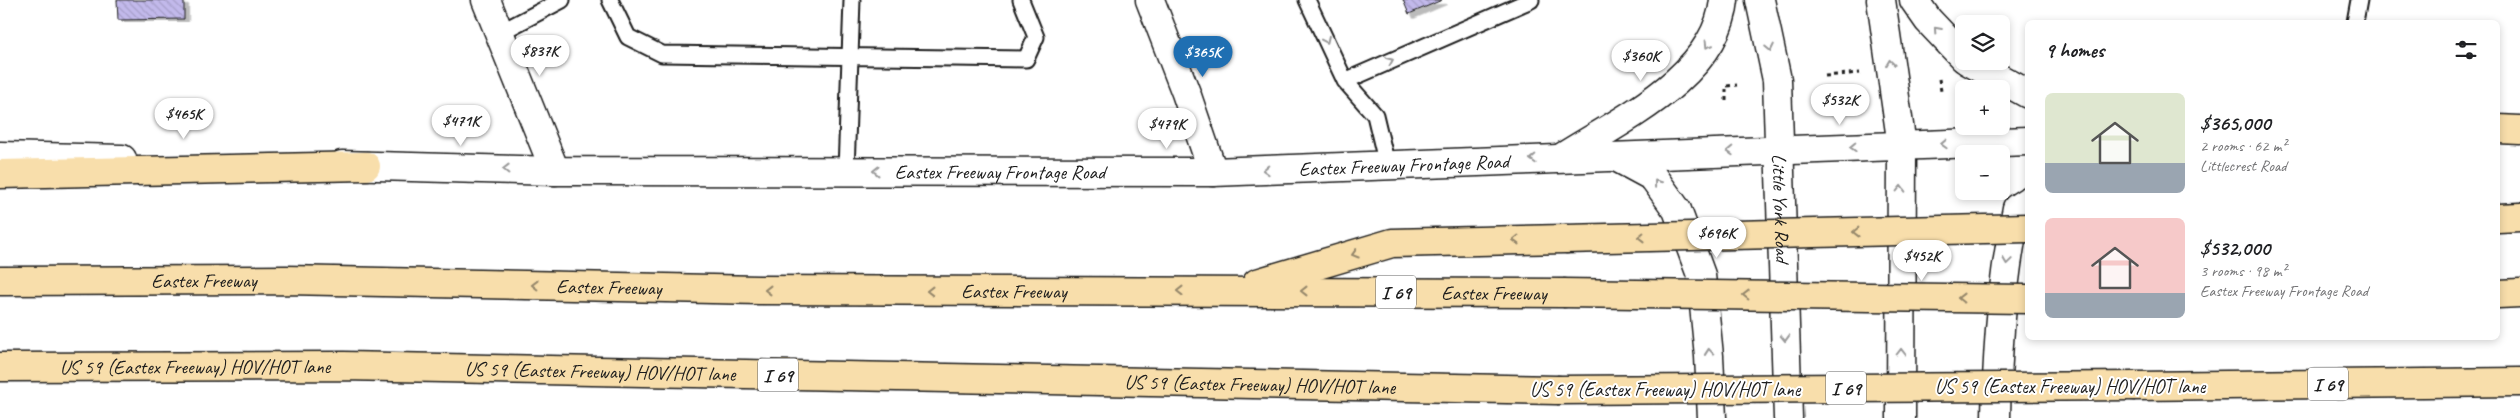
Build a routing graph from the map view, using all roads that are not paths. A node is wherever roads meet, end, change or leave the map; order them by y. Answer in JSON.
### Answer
{"nodes":[{"id":1,"x":486,"y":0,"type":"edge"},
{"id":2,"x":562,"y":0,"type":"edge"},
{"id":3,"x":610,"y":0,"type":"edge"},
{"id":4,"x":852,"y":0,"type":"edge"},
{"id":5,"x":1021,"y":0,"type":"edge"},
{"id":6,"x":1150,"y":0,"type":"edge"},
{"id":7,"x":1306,"y":0,"type":"edge"},
{"id":8,"x":1531,"y":0,"type":"edge"},
{"id":9,"x":1724,"y":0,"type":"edge"},
{"id":10,"x":1760,"y":0,"type":"edge"},
{"id":11,"x":1881,"y":0,"type":"edge"},
{"id":12,"x":1914,"y":0,"type":"edge"},
{"id":13,"x":2359,"y":0,"type":"edge"},
{"id":14,"x":2355,"y":20,"type":"edge"},
{"id":15,"x":499,"y":33,"type":"junction"},
{"id":16,"x":1955,"y":48,"type":"edge"},
{"id":17,"x":850,"y":56,"type":"junction"},
{"id":18,"x":1984,"y":70,"type":"edge"},
{"id":19,"x":1345,"y":81,"type":"junction"},
{"id":20,"x":2025,"y":92,"type":"edge"},
{"id":21,"x":2500,"y":128,"type":"edge"},
{"id":22,"x":2520,"y":128,"type":"edge"},
{"id":23,"x":2025,"y":141,"type":"edge"},
{"id":24,"x":1902,"y":146,"type":"junction"},
{"id":25,"x":1779,"y":149,"type":"junction"},
{"id":26,"x":0,"y":156,"type":"edge"},
{"id":27,"x":1615,"y":156,"type":"junction"},
{"id":28,"x":1560,"y":158,"type":"junction"},
{"id":29,"x":1387,"y":165,"type":"junction"},
{"id":30,"x":366,"y":166,"type":"junction"},
{"id":31,"x":555,"y":170,"type":"junction"},
{"id":32,"x":846,"y":171,"type":"junction"},
{"id":33,"x":1213,"y":172,"type":"junction"},
{"id":34,"x":0,"y":174,"type":"edge"},
{"id":35,"x":2025,"y":203,"type":"edge"},
{"id":36,"x":2520,"y":217,"type":"edge"},
{"id":37,"x":2500,"y":218,"type":"edge"},
{"id":38,"x":2025,"y":228,"type":"edge"},
{"id":39,"x":0,"y":281,"type":"edge"},
{"id":40,"x":1229,"y":291,"type":"junction"},
{"id":41,"x":2520,"y":293,"type":"edge"},
{"id":42,"x":2500,"y":294,"type":"edge"},
{"id":43,"x":2025,"y":299,"type":"edge"},
{"id":44,"x":0,"y":367,"type":"edge"},
{"id":45,"x":2520,"y":382,"type":"edge"},
{"id":46,"x":1712,"y":418,"type":"edge"},
{"id":47,"x":1788,"y":418,"type":"edge"},
{"id":48,"x":1901,"y":418,"type":"edge"},
{"id":49,"x":1996,"y":418,"type":"edge"}],
"edges":[{"from":1,"to":15,"type":"main road"},
{"from":2,"to":15,"type":"lane"},
{"from":3,"to":17,"type":"lane"},
{"from":4,"to":17,"type":"lane"},
{"from":5,"to":17,"type":"lane"},
{"from":6,"to":33,"type":"main road"},
{"from":7,"to":19,"type":"lane","one_way":true},
{"from":19,"to":8,"type":"lane","one_way":true},
{"from":9,"to":28,"type":"main road","one_way":true},
{"from":10,"to":25,"type":"main road","name":"Little York Road","one_way":true},
{"from":24,"to":11,"type":"main road","one_way":true},
{"from":16,"to":12,"type":"main road","one_way":true},
{"from":13,"to":14,"type":"lane"},
{"from":15,"to":31,"type":"main road"},
{"from":17,"to":32,"type":"lane"},
{"from":18,"to":20,"type":"main road"},
{"from":19,"to":29,"type":"lane"},
{"from":21,"to":22,"type":"highway"},
{"from":23,"to":24,"type":"main road","name":"Eastex Freeway Frontage Road","one_way":true},
{"from":24,"to":25,"type":"main road","name":"Eastex Freeway Frontage Road","one_way":true},
{"from":48,"to":24,"type":"main road","one_way":true},
{"from":25,"to":27,"type":"main road","name":"Eastex Freeway Frontage Road","one_way":true},
{"from":25,"to":47,"type":"main road","name":"Little York Road","one_way":true},
{"from":26,"to":30,"type":"main road","name":"Eastex Freeway Frontage Road"},
{"from":27,"to":28,"type":"main road","name":"Eastex Freeway Frontage Road"},
{"from":46,"to":27,"type":"main road","one_way":true},
{"from":28,"to":29,"type":"main road","name":"Eastex Freeway Frontage Road","one_way":true},
{"from":29,"to":33,"type":"main road","name":"Eastex Freeway Frontage Road","one_way":true},
{"from":31,"to":30,"type":"main road","name":"Eastex Freeway Frontage Road","one_way":true},
{"from":30,"to":34,"type":"highway"},
{"from":31,"to":32,"type":"main road","name":"Eastex Freeway Frontage Road"},
{"from":33,"to":32,"type":"main road","name":"Eastex Freeway Frontage Road","one_way":true},
{"from":35,"to":49,"type":"main road","one_way":true},
{"from":36,"to":37,"type":"highway"},
{"from":38,"to":40,"type":"highway","one_way":true,"bridge":true},
{"from":40,"to":39,"type":"highway","name":"Eastex Freeway","number":"I 69","one_way":true},
{"from":43,"to":40,"type":"highway","name":"Eastex Freeway","number":"I 69","one_way":true,"bridge":true},
{"from":41,"to":42,"type":"highway"},
{"from":44,"to":45,"type":"highway","name":"US 59 (Eastex Freeway) HOV/HOT lane","number":"I 69","bridge":true}]}
